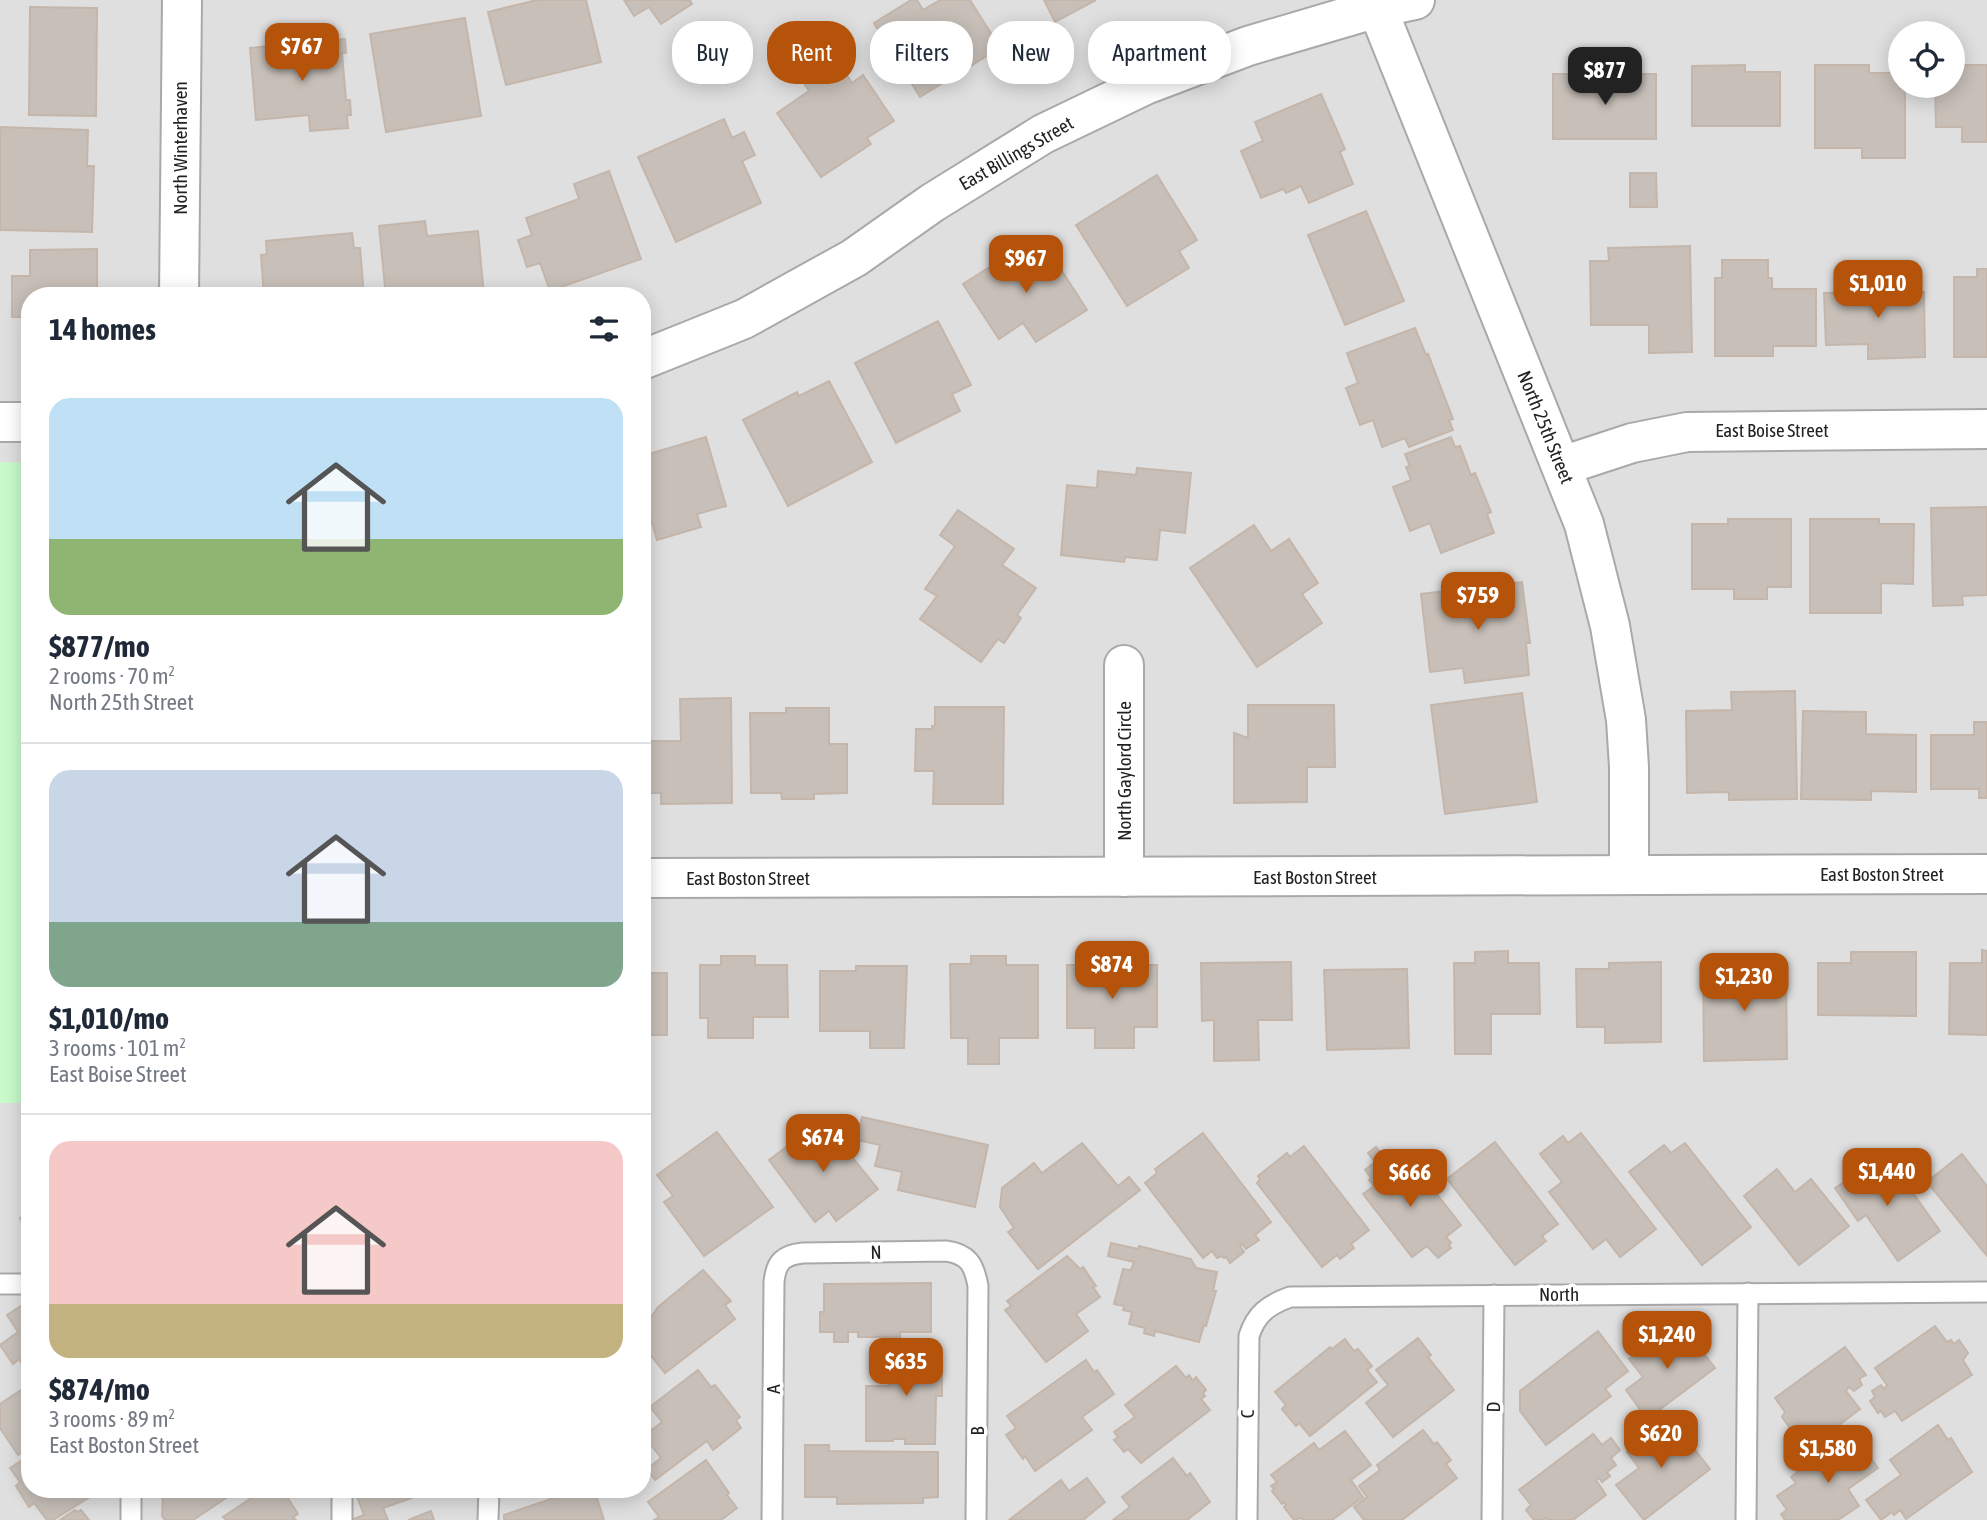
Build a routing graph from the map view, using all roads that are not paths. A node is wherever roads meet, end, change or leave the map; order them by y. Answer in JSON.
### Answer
{"nodes":[{"id":1,"x":181,"y":0,"type":"edge"},
{"id":2,"x":1415,"y":0,"type":"edge"},
{"id":3,"x":1375,"y":4,"type":"edge"},
{"id":4,"x":179,"y":287,"type":"edge"},
{"id":5,"x":651,"y":356,"type":"edge"},
{"id":6,"x":0,"y":422,"type":"edge"},
{"id":7,"x":21,"y":422,"type":"edge"},
{"id":8,"x":1987,"y":429,"type":"edge"},
{"id":9,"x":1562,"y":466,"type":"junction"},
{"id":10,"x":1124,"y":665,"type":"dead end"},
{"id":11,"x":1987,"y":874,"type":"edge"},
{"id":12,"x":1629,"y":876,"type":"junction"},
{"id":13,"x":1124,"y":877,"type":"junction"},
{"id":14,"x":651,"y":878,"type":"edge"},
{"id":15,"x":781,"y":1259,"type":"joint"},
{"id":16,"x":970,"y":1260,"type":"joint"},
{"id":17,"x":0,"y":1284,"type":"edge"},
{"id":18,"x":21,"y":1284,"type":"edge"},
{"id":19,"x":1987,"y":1292,"type":"edge"},
{"id":20,"x":1748,"y":1293,"type":"junction"},
{"id":21,"x":1494,"y":1295,"type":"junction"},
{"id":22,"x":1261,"y":1312,"type":"joint"},
{"id":23,"x":131,"y":1498,"type":"edge"},
{"id":24,"x":342,"y":1498,"type":"edge"},
{"id":25,"x":489,"y":1498,"type":"edge"},
{"id":26,"x":131,"y":1520,"type":"edge"},
{"id":27,"x":342,"y":1520,"type":"edge"},
{"id":28,"x":488,"y":1520,"type":"edge"},
{"id":29,"x":772,"y":1520,"type":"edge"},
{"id":30,"x":976,"y":1520,"type":"edge"},
{"id":31,"x":1247,"y":1520,"type":"edge"},
{"id":32,"x":1492,"y":1520,"type":"edge"},
{"id":33,"x":1746,"y":1520,"type":"edge"}],
"edges":[{"from":1,"to":4,"type":"street","name":"North Winterhaven"},
{"from":2,"to":3,"type":"street","name":"East Billings Street"},
{"from":3,"to":5,"type":"street","name":"East Billings Street"},
{"from":3,"to":9,"type":"street","name":"North 25th Street"},
{"from":6,"to":7,"type":"street"},
{"from":8,"to":9,"type":"street","name":"East Boise Street"},
{"from":9,"to":12,"type":"street","name":"North 25th Street"},
{"from":10,"to":13,"type":"street","name":"North Gaylord Circle"},
{"from":11,"to":12,"type":"street","name":"East Boston Street"},
{"from":12,"to":13,"type":"street","name":"East Boston Street"},
{"from":13,"to":14,"type":"street","name":"East Boston Street"},
{"from":15,"to":16,"type":"lane","name":"N"},
{"from":15,"to":29,"type":"lane","name":"A"},
{"from":16,"to":30,"type":"lane","name":"B"},
{"from":17,"to":18,"type":"lane"},
{"from":19,"to":20,"type":"lane","name":"North"},
{"from":20,"to":21,"type":"lane","name":"North"},
{"from":20,"to":33,"type":"lane"},
{"from":21,"to":22,"type":"lane","name":"North"},
{"from":21,"to":32,"type":"lane","name":"D"},
{"from":22,"to":31,"type":"lane","name":"C"},
{"from":23,"to":26,"type":"lane"},
{"from":24,"to":27,"type":"lane"},
{"from":25,"to":28,"type":"lane"}]}
